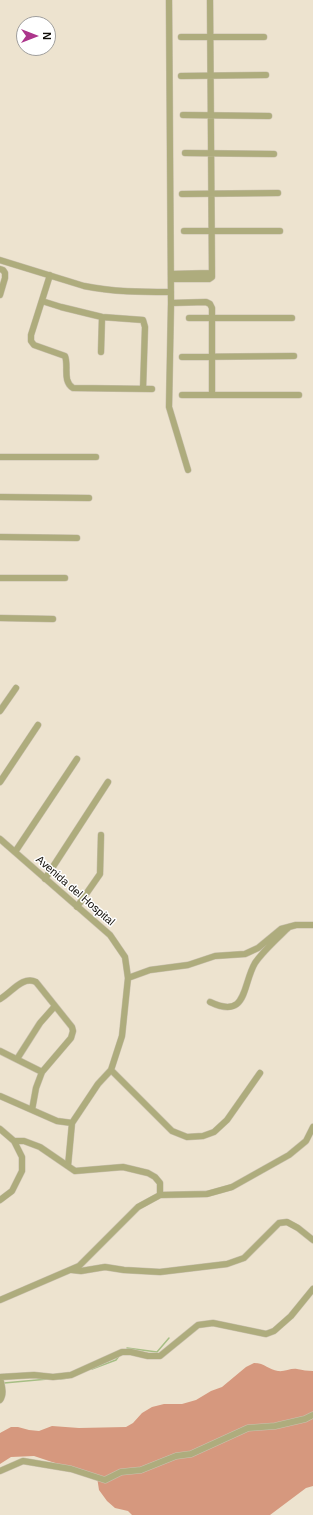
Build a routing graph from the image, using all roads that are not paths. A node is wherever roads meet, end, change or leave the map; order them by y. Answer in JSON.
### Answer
{"nodes":[{"id":1,"x":169,"y":0,"type":"edge"},
{"id":2,"x":210,"y":0,"type":"edge"},
{"id":3,"x":210,"y":37,"type":"junction"},
{"id":4,"x":264,"y":37,"type":"dead end"},
{"id":5,"x":181,"y":38,"type":"dead end"},
{"id":6,"x":266,"y":75,"type":"dead end"},
{"id":7,"x":181,"y":76,"type":"dead end"},
{"id":8,"x":210,"y":76,"type":"junction"},
{"id":9,"x":183,"y":115,"type":"dead end"},
{"id":10,"x":210,"y":115,"type":"junction"},
{"id":11,"x":269,"y":116,"type":"dead end"},
{"id":12,"x":185,"y":153,"type":"dead end"},
{"id":13,"x":211,"y":153,"type":"junction"},
{"id":14,"x":274,"y":154,"type":"dead end"},
{"id":15,"x":211,"y":193,"type":"junction"},
{"id":16,"x":278,"y":193,"type":"dead end"},
{"id":17,"x":182,"y":194,"type":"dead end"},
{"id":18,"x":184,"y":231,"type":"dead end"},
{"id":19,"x":212,"y":231,"type":"junction"},
{"id":20,"x":280,"y":232,"type":"dead end"},
{"id":21,"x":0,"y":260,"type":"edge"},
{"id":22,"x":0,"y":269,"type":"edge"},
{"id":23,"x":50,"y":276,"type":"junction"},
{"id":24,"x":171,"y":277,"type":"junction"},
{"id":25,"x":171,"y":292,"type":"junction"},
{"id":26,"x":0,"y":295,"type":"edge"},
{"id":27,"x":42,"y":300,"type":"junction"},
{"id":28,"x":171,"y":303,"type":"junction"},
{"id":29,"x":102,"y":317,"type":"junction"},
{"id":30,"x":188,"y":318,"type":"dead end"},
{"id":31,"x":213,"y":318,"type":"junction"},
{"id":32,"x":292,"y":318,"type":"dead end"},
{"id":33,"x":101,"y":352,"type":"dead end"},
{"id":34,"x":182,"y":356,"type":"dead end"},
{"id":35,"x":213,"y":356,"type":"junction"},
{"id":36,"x":294,"y":356,"type":"dead end"},
{"id":37,"x":143,"y":389,"type":"junction"},
{"id":38,"x":152,"y":389,"type":"dead end"},
{"id":39,"x":182,"y":395,"type":"dead end"},
{"id":40,"x":212,"y":395,"type":"junction"},
{"id":41,"x":299,"y":395,"type":"dead end"},
{"id":42,"x":0,"y":457,"type":"edge"},
{"id":43,"x":96,"y":457,"type":"dead end"},
{"id":44,"x":188,"y":470,"type":"dead end"},
{"id":45,"x":0,"y":497,"type":"edge"},
{"id":46,"x":89,"y":498,"type":"dead end"},
{"id":47,"x":0,"y":537,"type":"edge"},
{"id":48,"x":77,"y":538,"type":"dead end"},
{"id":49,"x":0,"y":578,"type":"edge"},
{"id":50,"x":65,"y":578,"type":"dead end"},
{"id":51,"x":0,"y":618,"type":"edge"},
{"id":52,"x":53,"y":618,"type":"dead end"},
{"id":53,"x":16,"y":688,"type":"dead end"},
{"id":54,"x":0,"y":711,"type":"edge"},
{"id":55,"x":38,"y":725,"type":"dead end"},
{"id":56,"x":77,"y":759,"type":"dead end"},
{"id":57,"x":0,"y":782,"type":"edge"},
{"id":58,"x":108,"y":782,"type":"dead end"},
{"id":59,"x":101,"y":835,"type":"dead end"},
{"id":60,"x":0,"y":839,"type":"edge"},
{"id":61,"x":15,"y":852,"type":"junction"},
{"id":62,"x":45,"y":879,"type":"junction"},
{"id":63,"x":77,"y":907,"type":"junction"},
{"id":64,"x":313,"y":925,"type":"edge"},
{"id":65,"x":289,"y":927,"type":"junction"},
{"id":66,"x":128,"y":978,"type":"junction"},
{"id":67,"x":1,"y":999,"type":"edge"},
{"id":68,"x":210,"y":1002,"type":"dead end"},
{"id":69,"x":54,"y":1006,"type":"junction"},
{"id":70,"x":0,"y":1050,"type":"edge"},
{"id":71,"x":17,"y":1059,"type":"junction"},
{"id":72,"x":111,"y":1070,"type":"junction"},
{"id":73,"x":42,"y":1072,"type":"junction"},
{"id":74,"x":260,"y":1073,"type":"dead end"},
{"id":75,"x":0,"y":1096,"type":"edge"},
{"id":76,"x":32,"y":1110,"type":"junction"},
{"id":77,"x":72,"y":1123,"type":"junction"},
{"id":78,"x":313,"y":1127,"type":"edge"},
{"id":79,"x":0,"y":1129,"type":"edge"},
{"id":80,"x":14,"y":1141,"type":"junction"},
{"id":81,"x":68,"y":1166,"type":"junction"},
{"id":82,"x":160,"y":1195,"type":"junction"},
{"id":83,"x":0,"y":1200,"type":"edge"},
{"id":84,"x":313,"y":1240,"type":"edge"},
{"id":85,"x":70,"y":1270,"type":"junction"},
{"id":86,"x":313,"y":1290,"type":"edge"},
{"id":87,"x":0,"y":1300,"type":"edge"},
{"id":88,"x":0,"y":1378,"type":"edge"},
{"id":89,"x":0,"y":1400,"type":"edge"},
{"id":90,"x":313,"y":1415,"type":"edge"},
{"id":91,"x":0,"y":1471,"type":"edge"}],
"edges":[{"from":1,"to":24,"type":"street"},
{"from":2,"to":3,"type":"street"},
{"from":3,"to":4,"type":"street"},
{"from":3,"to":5,"type":"street"},
{"from":3,"to":8,"type":"street"},
{"from":6,"to":8,"type":"street"},
{"from":7,"to":8,"type":"street"},
{"from":8,"to":10,"type":"street"},
{"from":9,"to":10,"type":"street"},
{"from":10,"to":11,"type":"street"},
{"from":10,"to":13,"type":"street"},
{"from":12,"to":13,"type":"street"},
{"from":13,"to":14,"type":"street"},
{"from":13,"to":15,"type":"street"},
{"from":15,"to":16,"type":"street"},
{"from":15,"to":17,"type":"street"},
{"from":15,"to":19,"type":"street"},
{"from":18,"to":19,"type":"street"},
{"from":19,"to":20,"type":"street"},
{"from":19,"to":24,"type":"street"},
{"from":21,"to":23,"type":"street"},
{"from":22,"to":26,"type":"street"},
{"from":23,"to":25,"type":"street"},
{"from":23,"to":27,"type":"street"},
{"from":24,"to":25,"type":"street"},
{"from":25,"to":28,"type":"street"},
{"from":27,"to":29,"type":"street"},
{"from":27,"to":37,"type":"street"},
{"from":28,"to":31,"type":"street"},
{"from":28,"to":44,"type":"street"},
{"from":29,"to":33,"type":"street"},
{"from":29,"to":37,"type":"street"},
{"from":30,"to":31,"type":"street"},
{"from":31,"to":32,"type":"street"},
{"from":31,"to":35,"type":"street"},
{"from":34,"to":35,"type":"street"},
{"from":35,"to":36,"type":"street"},
{"from":35,"to":40,"type":"street"},
{"from":37,"to":38,"type":"street"},
{"from":39,"to":40,"type":"street"},
{"from":40,"to":41,"type":"street"},
{"from":42,"to":43,"type":"street"},
{"from":45,"to":46,"type":"street"},
{"from":47,"to":48,"type":"street"},
{"from":49,"to":50,"type":"street"},
{"from":51,"to":52,"type":"street"},
{"from":53,"to":54,"type":"street"},
{"from":55,"to":57,"type":"street"},
{"from":56,"to":61,"type":"street"},
{"from":58,"to":62,"type":"street"},
{"from":59,"to":63,"type":"street"},
{"from":60,"to":61,"type":"street","name":"Avenida del Hospital"},
{"from":61,"to":62,"type":"street","name":"Avenida del Hospital"},
{"from":62,"to":63,"type":"street","name":"Avenida del Hospital"},
{"from":63,"to":66,"type":"street","name":"Avenida del Hospital"},
{"from":64,"to":65,"type":"street"},
{"from":65,"to":66,"type":"street"},
{"from":65,"to":68,"type":"street"},
{"from":66,"to":72,"type":"street","name":"Avenida del Hospital"},
{"from":67,"to":69,"type":"street"},
{"from":69,"to":71,"type":"street"},
{"from":69,"to":73,"type":"street"},
{"from":70,"to":71,"type":"street"},
{"from":71,"to":73,"type":"street"},
{"from":72,"to":74,"type":"street"},
{"from":72,"to":77,"type":"street","name":"Avenida del Hospital"},
{"from":73,"to":76,"type":"street"},
{"from":75,"to":76,"type":"street"},
{"from":76,"to":77,"type":"street"},
{"from":77,"to":81,"type":"street","name":"Avenida del Hospital"},
{"from":78,"to":82,"type":"street"},
{"from":79,"to":80,"type":"street"},
{"from":80,"to":81,"type":"street"},
{"from":80,"to":83,"type":"street"},
{"from":81,"to":82,"type":"street"},
{"from":82,"to":85,"type":"street"},
{"from":84,"to":85,"type":"street"},
{"from":85,"to":87,"type":"street"},
{"from":86,"to":88,"type":"street"},
{"from":88,"to":89,"type":"street"},
{"from":90,"to":91,"type":"street"}]}
